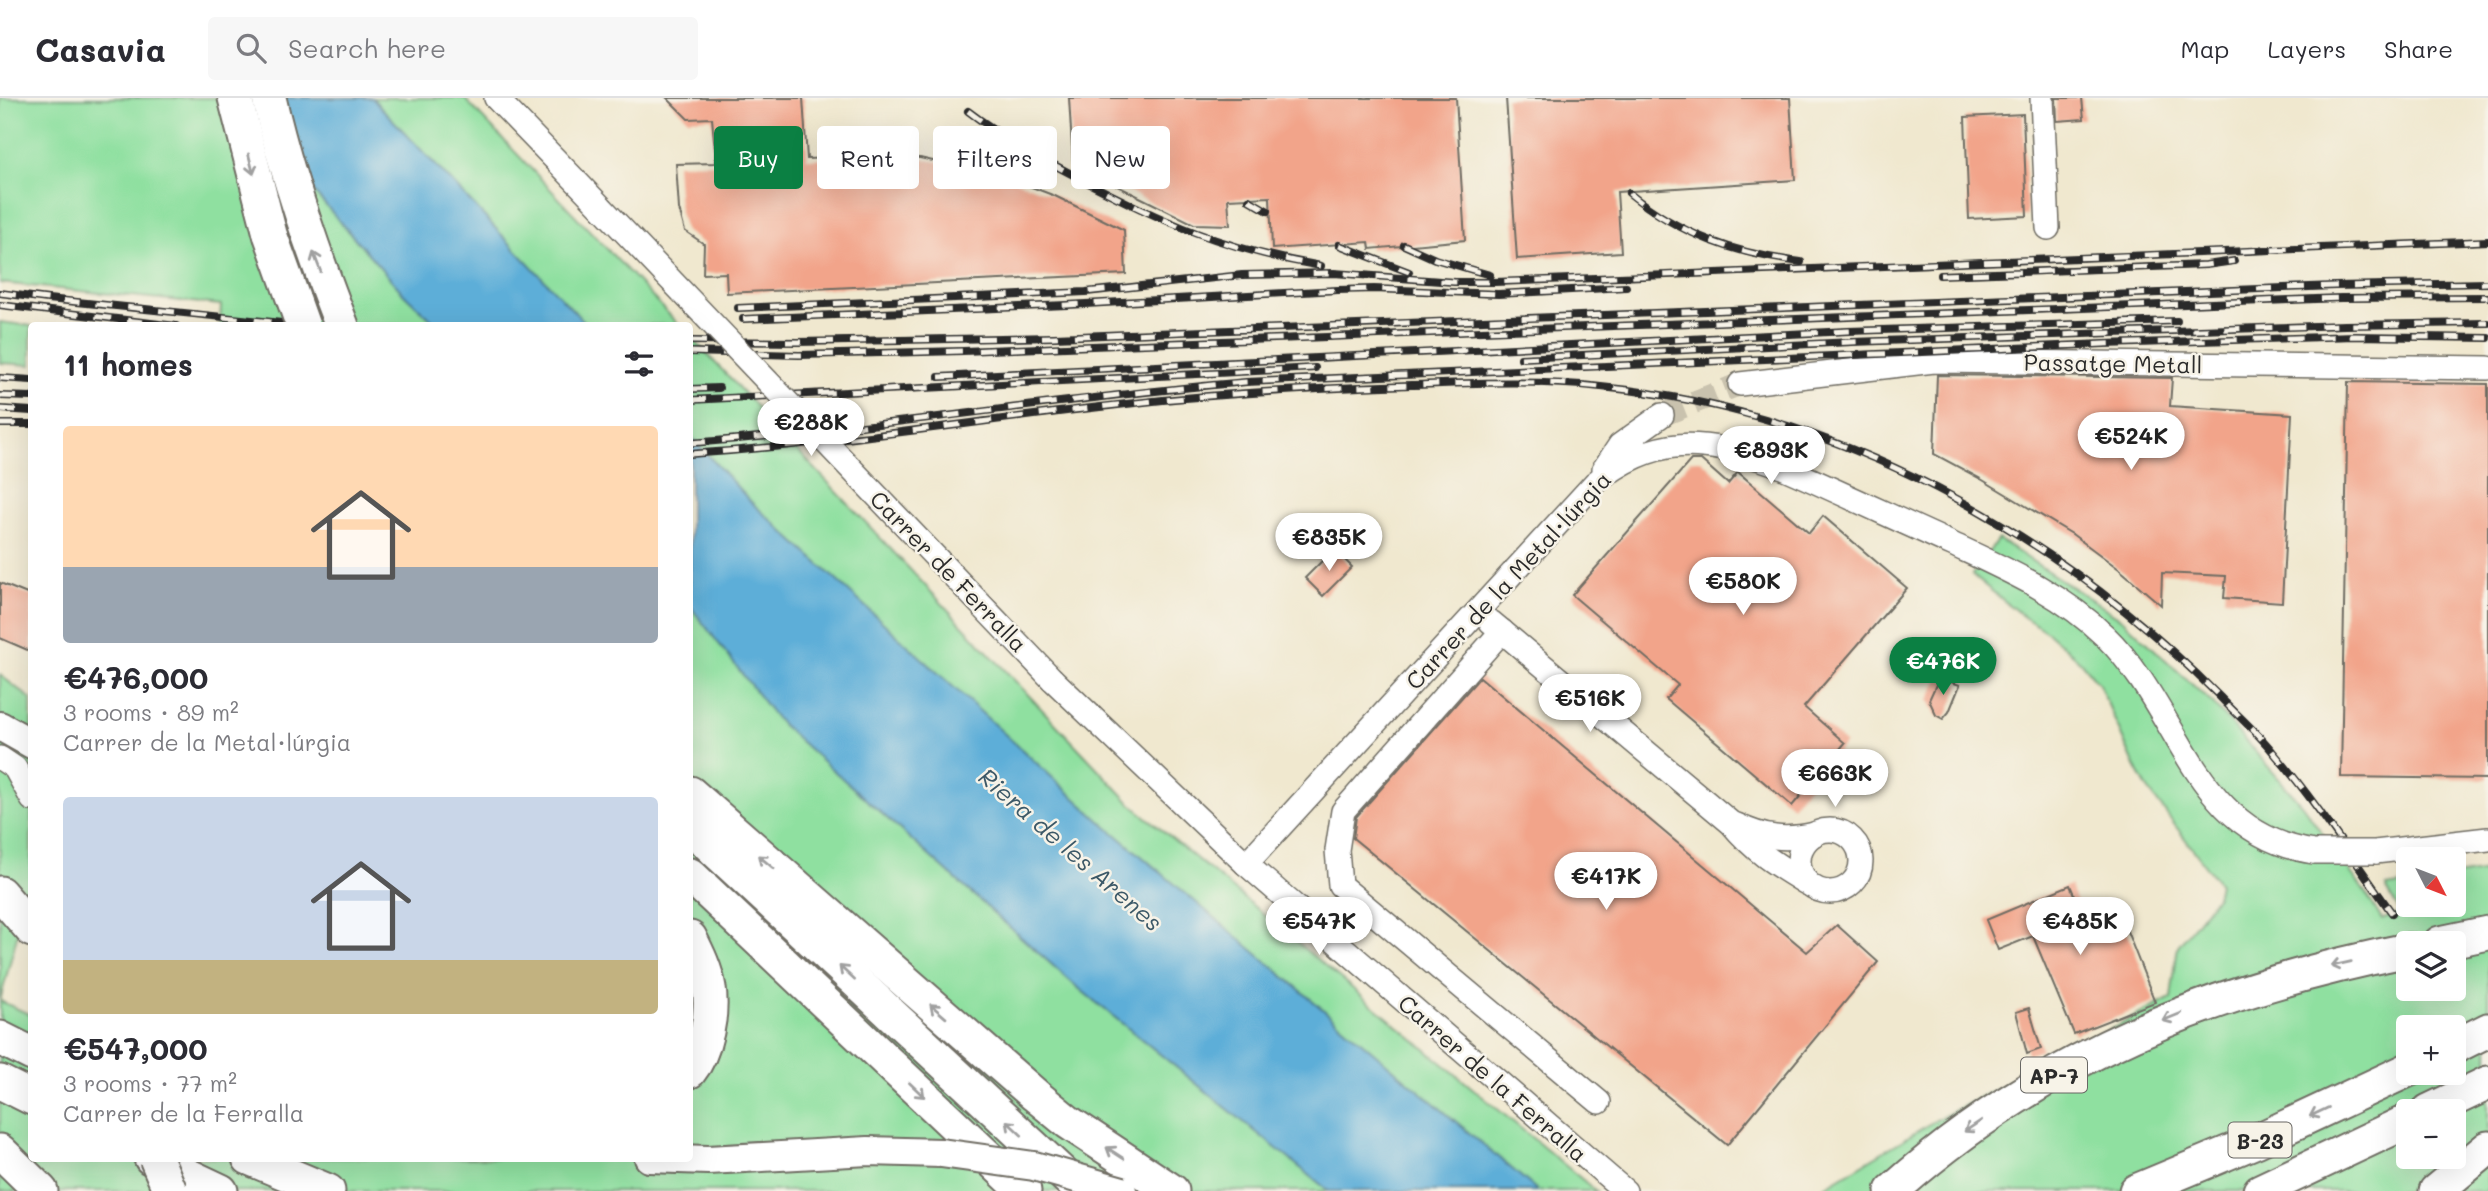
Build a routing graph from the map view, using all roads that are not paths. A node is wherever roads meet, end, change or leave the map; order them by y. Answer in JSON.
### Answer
{"nodes":[{"id":1,"x":235,"y":98,"type":"edge"},
{"id":2,"x":269,"y":98,"type":"edge"},
{"id":3,"x":496,"y":98,"type":"edge"},
{"id":4,"x":2042,"y":98,"type":"edge"},
{"id":5,"x":2048,"y":228,"type":"dead end"},
{"id":6,"x":301,"y":322,"type":"edge"},
{"id":7,"x":341,"y":322,"type":"edge"},
{"id":8,"x":2488,"y":368,"type":"edge"},
{"id":9,"x":1740,"y":384,"type":"tunnel mouth"},
{"id":10,"x":1661,"y":415,"type":"tunnel mouth"},
{"id":11,"x":1595,"y":483,"type":"junction"},
{"id":12,"x":1477,"y":611,"type":"junction"},
{"id":13,"x":1502,"y":631,"type":"junction"},
{"id":14,"x":1052,"y":679,"type":"joint"},
{"id":15,"x":0,"y":726,"type":"edge"},
{"id":16,"x":28,"y":742,"type":"edge"},
{"id":17,"x":0,"y":758,"type":"edge"},
{"id":18,"x":28,"y":792,"type":"edge"},
{"id":19,"x":693,"y":796,"type":"edge"},
{"id":20,"x":1731,"y":823,"type":"junction"},
{"id":21,"x":693,"y":830,"type":"edge"},
{"id":22,"x":1815,"y":834,"type":"junction"},
{"id":23,"x":2488,"y":839,"type":"edge"},
{"id":24,"x":1246,"y":864,"type":"junction"},
{"id":25,"x":693,"y":878,"type":"edge"},
{"id":26,"x":1808,"y":884,"type":"junction"},
{"id":27,"x":0,"y":892,"type":"edge"},
{"id":28,"x":28,"y":925,"type":"edge"},
{"id":29,"x":2488,"y":933,"type":"edge"},
{"id":30,"x":2466,"y":938,"type":"edge"},
{"id":31,"x":693,"y":944,"type":"edge"},
{"id":32,"x":2396,"y":953,"type":"edge"},
{"id":33,"x":2488,"y":1030,"type":"edge"},
{"id":34,"x":0,"y":1038,"type":"edge"},
{"id":35,"x":2466,"y":1042,"type":"edge"},
{"id":36,"x":28,"y":1052,"type":"edge"},
{"id":37,"x":693,"y":1067,"type":"edge"},
{"id":38,"x":2396,"y":1076,"type":"edge"},
{"id":39,"x":0,"y":1082,"type":"edge"},
{"id":40,"x":2488,"y":1083,"type":"edge"},
{"id":41,"x":28,"y":1096,"type":"edge"},
{"id":42,"x":2454,"y":1099,"type":"edge"},
{"id":43,"x":1599,"y":1102,"type":"dead end"},
{"id":44,"x":2396,"y":1127,"type":"edge"},
{"id":45,"x":2488,"y":1147,"type":"edge"},
{"id":46,"x":0,"y":1151,"type":"edge"},
{"id":47,"x":693,"y":1159,"type":"edge"},
{"id":48,"x":155,"y":1162,"type":"edge"},
{"id":49,"x":161,"y":1162,"type":"edge"},
{"id":50,"x":259,"y":1162,"type":"edge"},
{"id":51,"x":41,"y":1191,"type":"edge"},
{"id":52,"x":170,"y":1191,"type":"edge"},
{"id":53,"x":220,"y":1191,"type":"edge"},
{"id":54,"x":328,"y":1191,"type":"edge"},
{"id":55,"x":1024,"y":1191,"type":"edge"},
{"id":56,"x":1082,"y":1191,"type":"edge"},
{"id":57,"x":1122,"y":1191,"type":"edge"},
{"id":58,"x":1172,"y":1191,"type":"edge"},
{"id":59,"x":1625,"y":1191,"type":"edge"},
{"id":60,"x":1892,"y":1191,"type":"edge"},
{"id":61,"x":2136,"y":1191,"type":"edge"},
{"id":62,"x":2260,"y":1191,"type":"edge"},
{"id":63,"x":2437,"y":1191,"type":"edge"}],
"edges":[{"from":1,"to":6,"type":"highway","one_way":true,"bridge":true},
{"from":7,"to":2,"type":"highway","one_way":true},
{"from":3,"to":14,"type":"street","name":"Carrer de Ferralla","bridge":true},
{"from":4,"to":5,"type":"street"},
{"from":8,"to":9,"type":"street","name":"Passatge Metall"},
{"from":10,"to":11,"type":"street"},
{"from":11,"to":12,"type":"street","name":"Carrer de la Metal·lúrgia"},
{"from":11,"to":23,"type":"street","name":"Carrer de la Metal·lúrgia","bridge":true},
{"from":12,"to":13,"type":"street"},
{"from":12,"to":24,"type":"street","name":"Carrer de la Metal·lúrgia"},
{"from":13,"to":20,"type":"street"},
{"from":13,"to":43,"type":"street"},
{"from":14,"to":24,"type":"street","name":"Carrer de la Ferralla"},
{"from":15,"to":16,"type":"main road"},
{"from":17,"to":18,"type":"street"},
{"from":58,"to":19,"type":"highway","one_way":true},
{"from":20,"to":22,"type":"street"},
{"from":20,"to":26,"type":"street"},
{"from":56,"to":21,"type":"highway","one_way":true},
{"from":22,"to":26,"type":"street"},
{"from":22,"to":26,"type":"street"},
{"from":24,"to":59,"type":"street","name":"Carrer de la Ferralla"},
{"from":25,"to":55,"type":"highway","one_way":true},
{"from":27,"to":28,"type":"highway"},
{"from":29,"to":30,"type":"highway"},
{"from":31,"to":37,"type":"highway"},
{"from":32,"to":60,"type":"highway","number":"AP-7","one_way":true},
{"from":33,"to":35,"type":"highway"},
{"from":34,"to":36,"type":"highway"},
{"from":38,"to":61,"type":"highway","number":"B-23","one_way":true},
{"from":39,"to":41,"type":"highway"},
{"from":40,"to":42,"type":"highway"},
{"from":44,"to":62,"type":"highway","number":"B-23"},
{"from":45,"to":63,"type":"highway"},
{"from":46,"to":51,"type":"highway"},
{"from":47,"to":57,"type":"main road","bridge":true},
{"from":48,"to":52,"type":"highway","bridge":true},
{"from":49,"to":53,"type":"highway"},
{"from":50,"to":54,"type":"highway"}]}
